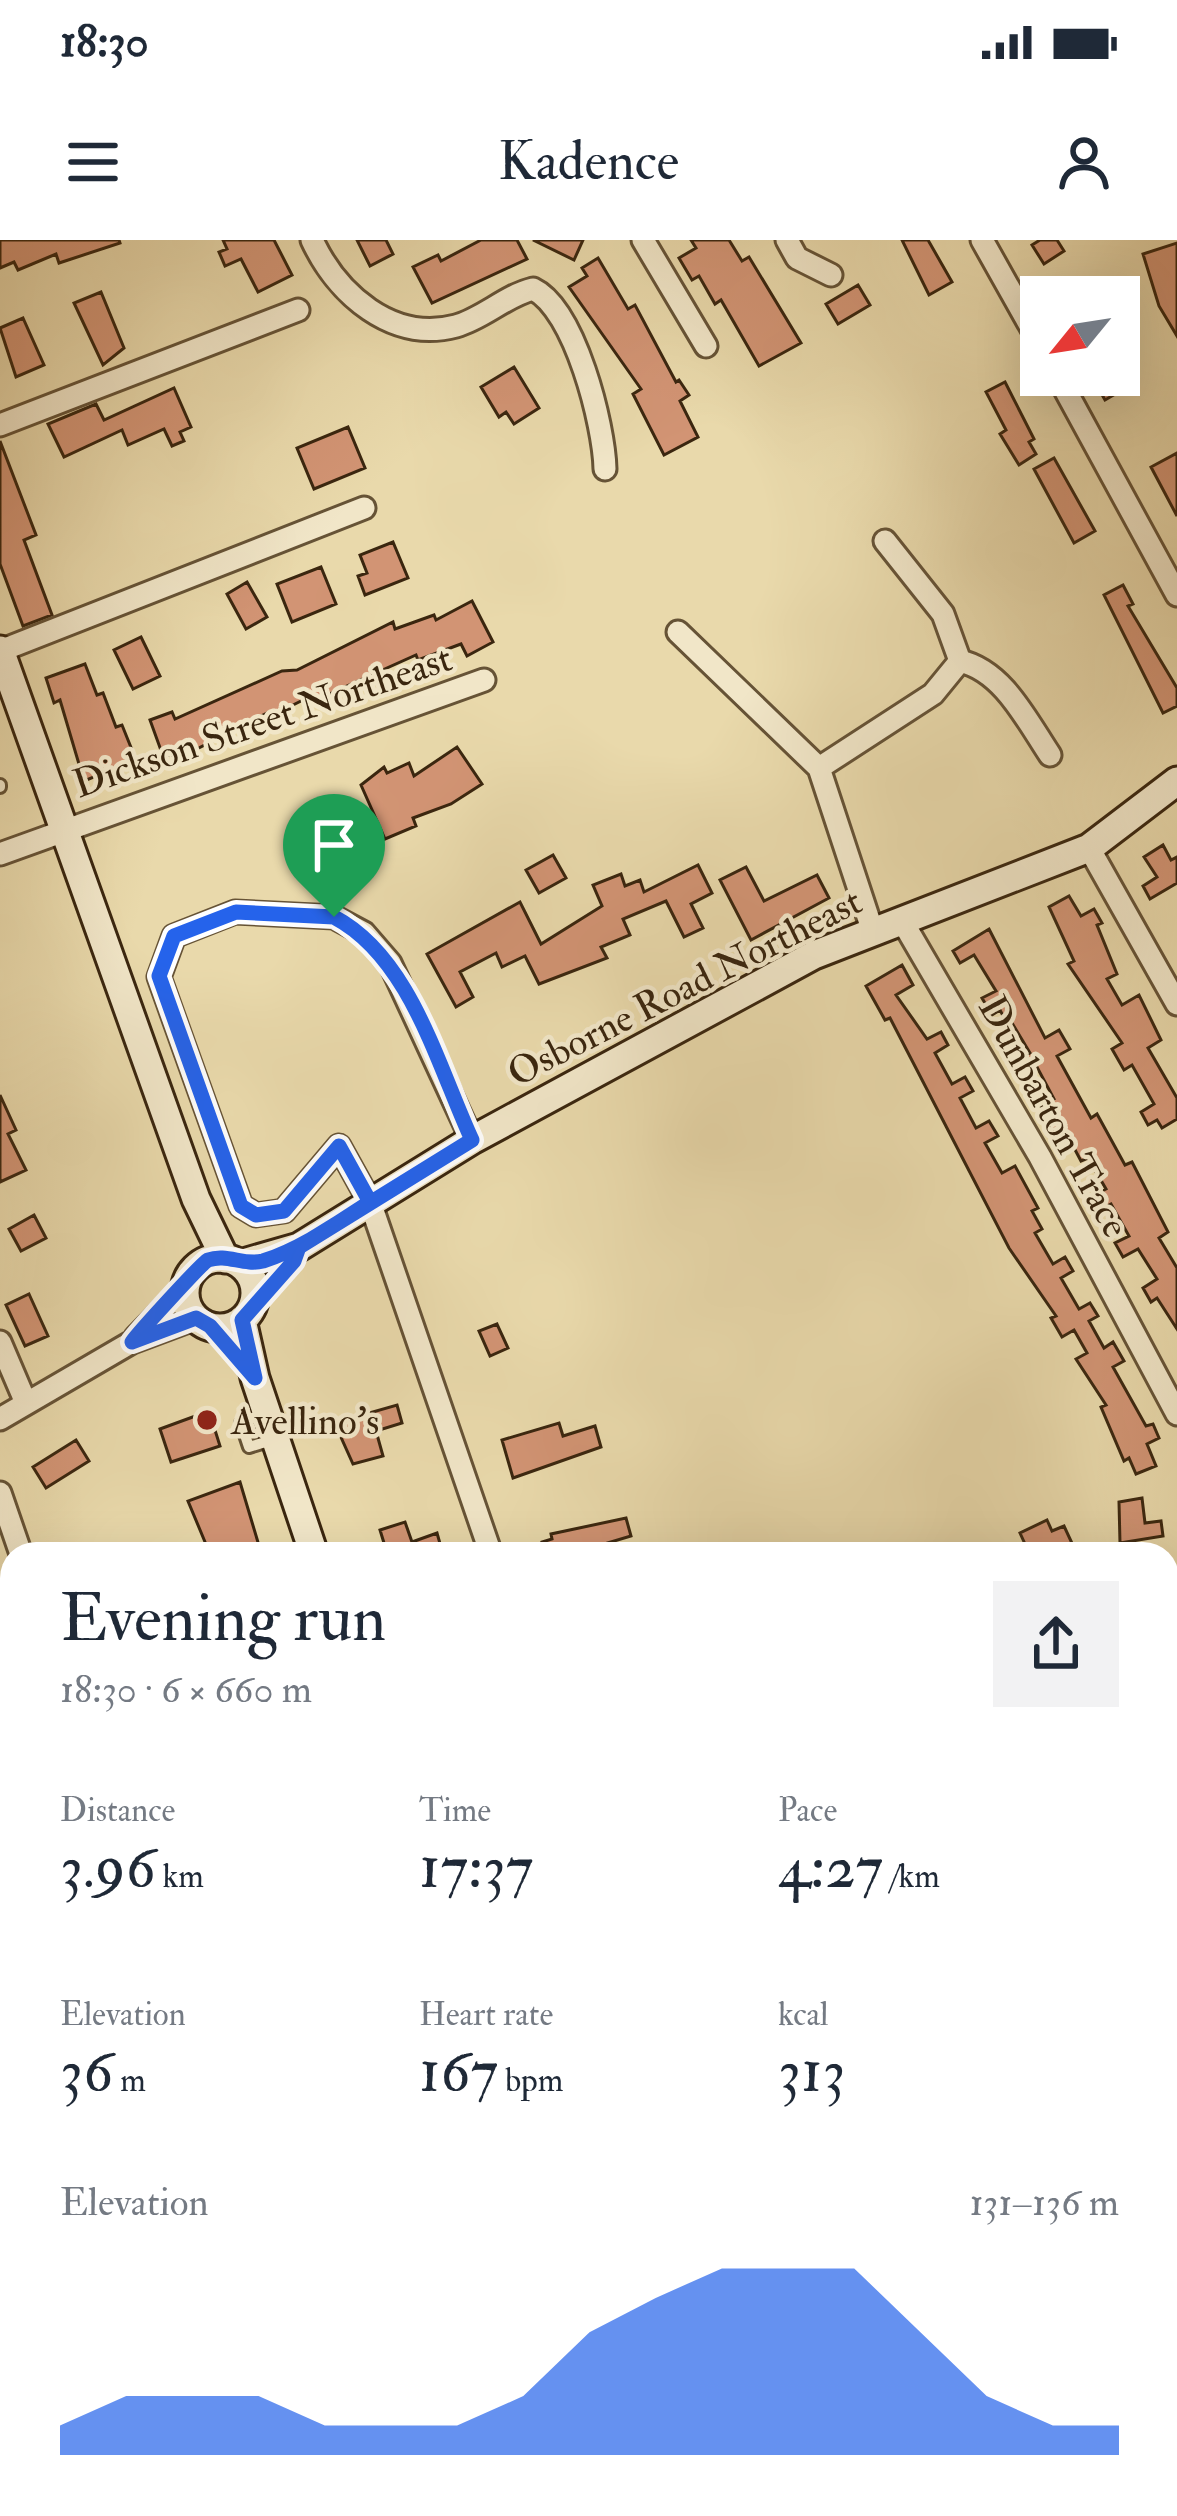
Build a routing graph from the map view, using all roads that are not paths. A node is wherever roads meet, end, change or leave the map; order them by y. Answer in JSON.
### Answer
{"nodes":[{"id":1,"x":312,"y":240,"type":"edge"},
{"id":2,"x":643,"y":240,"type":"edge"},
{"id":3,"x":787,"y":240,"type":"edge"},
{"id":4,"x":982,"y":240,"type":"edge"},
{"id":5,"x":831,"y":275,"type":"dead end"},
{"id":6,"x":1020,"y":308,"type":"edge"},
{"id":7,"x":298,"y":310,"type":"dead end"},
{"id":8,"x":706,"y":346,"type":"dead end"},
{"id":9,"x":1068,"y":396,"type":"edge"},
{"id":10,"x":0,"y":424,"type":"edge"},
{"id":11,"x":605,"y":469,"type":"dead end"},
{"id":12,"x":364,"y":508,"type":"dead end"},
{"id":13,"x":885,"y":541,"type":"dead end"},
{"id":14,"x":1177,"y":595,"type":"edge"},
{"id":15,"x":678,"y":632,"type":"dead end"},
{"id":16,"x":0,"y":651,"type":"edge"},
{"id":17,"x":960,"y":661,"type":"junction"},
{"id":18,"x":484,"y":680,"type":"dead end"},
{"id":19,"x":1050,"y":754,"type":"dead end"},
{"id":20,"x":819,"y":768,"type":"junction"},
{"id":21,"x":1177,"y":781,"type":"edge"},
{"id":22,"x":64,"y":829,"type":"junction"},
{"id":23,"x":1089,"y":848,"type":"junction"},
{"id":24,"x":0,"y":854,"type":"edge"},
{"id":25,"x":901,"y":919,"type":"junction"},
{"id":26,"x":873,"y":932,"type":"junction"},
{"id":27,"x":1177,"y":1004,"type":"edge"},
{"id":28,"x":472,"y":1140,"type":"junction"},
{"id":29,"x":370,"y":1202,"type":"junction"},
{"id":30,"x":299,"y":1247,"type":"junction"},
{"id":31,"x":212,"y":1269,"type":"junction"},
{"id":32,"x":248,"y":1310,"type":"junction"},
{"id":33,"x":203,"y":1322,"type":"junction"},
{"id":34,"x":0,"y":1342,"type":"edge"},
{"id":35,"x":132,"y":1342,"type":"junction"},
{"id":36,"x":255,"y":1378,"type":"junction"},
{"id":37,"x":26,"y":1403,"type":"junction"},
{"id":38,"x":1177,"y":1414,"type":"edge"},
{"id":39,"x":0,"y":1419,"type":"edge"},
{"id":40,"x":0,"y":1492,"type":"edge"},
{"id":41,"x":17,"y":1542,"type":"edge"},
{"id":42,"x":310,"y":1542,"type":"edge"},
{"id":43,"x":486,"y":1542,"type":"edge"}],
"edges":[{"from":1,"to":11,"type":"street"},
{"from":2,"to":8,"type":"street"},
{"from":3,"to":5,"type":"street"},
{"from":4,"to":6,"type":"street"},
{"from":7,"to":10,"type":"street"},
{"from":9,"to":14,"type":"street"},
{"from":12,"to":16,"type":"street"},
{"from":13,"to":17,"type":"street"},
{"from":15,"to":20,"type":"street"},
{"from":16,"to":22,"type":"street"},
{"from":17,"to":19,"type":"street"},
{"from":17,"to":20,"type":"street"},
{"from":18,"to":22,"type":"street","name":"Dickson Street Northeast"},
{"from":20,"to":26,"type":"street"},
{"from":21,"to":23,"type":"street","name":"Osborne Road Northeast"},
{"from":22,"to":24,"type":"street","name":"Dickson Street Northeast"},
{"from":22,"to":31,"type":"street"},
{"from":23,"to":25,"type":"street","name":"Osborne Road Northeast"},
{"from":23,"to":27,"type":"street"},
{"from":25,"to":26,"type":"street","name":"Osborne Road Northeast"},
{"from":25,"to":38,"type":"street","name":"Dunbarton Trace"},
{"from":26,"to":28,"type":"street","name":"Osborne Road Northeast"},
{"from":28,"to":29,"type":"street","name":"Osborne Road Northeast"},
{"from":28,"to":29,"type":"street"},
{"from":29,"to":30,"type":"street","name":"Osborne Road Northeast"},
{"from":29,"to":43,"type":"street"},
{"from":30,"to":31,"type":"street","name":"Osborne Road Northeast"},
{"from":30,"to":32,"type":"street","name":"Osborne Road Northeast"},
{"from":31,"to":32,"type":"street"},
{"from":31,"to":33,"type":"street"},
{"from":31,"to":35,"type":"street","name":"Osborne Road Northeast"},
{"from":32,"to":33,"type":"street"},
{"from":32,"to":36,"type":"street"},
{"from":33,"to":35,"type":"street","name":"Osborne Road Northeast"},
{"from":33,"to":36,"type":"street"},
{"from":34,"to":37,"type":"street"},
{"from":35,"to":37,"type":"street","name":"Osborne Road Northeast"},
{"from":36,"to":42,"type":"street"},
{"from":37,"to":39,"type":"street","name":"Osborne Road Northeast"},
{"from":40,"to":41,"type":"street"}]}
